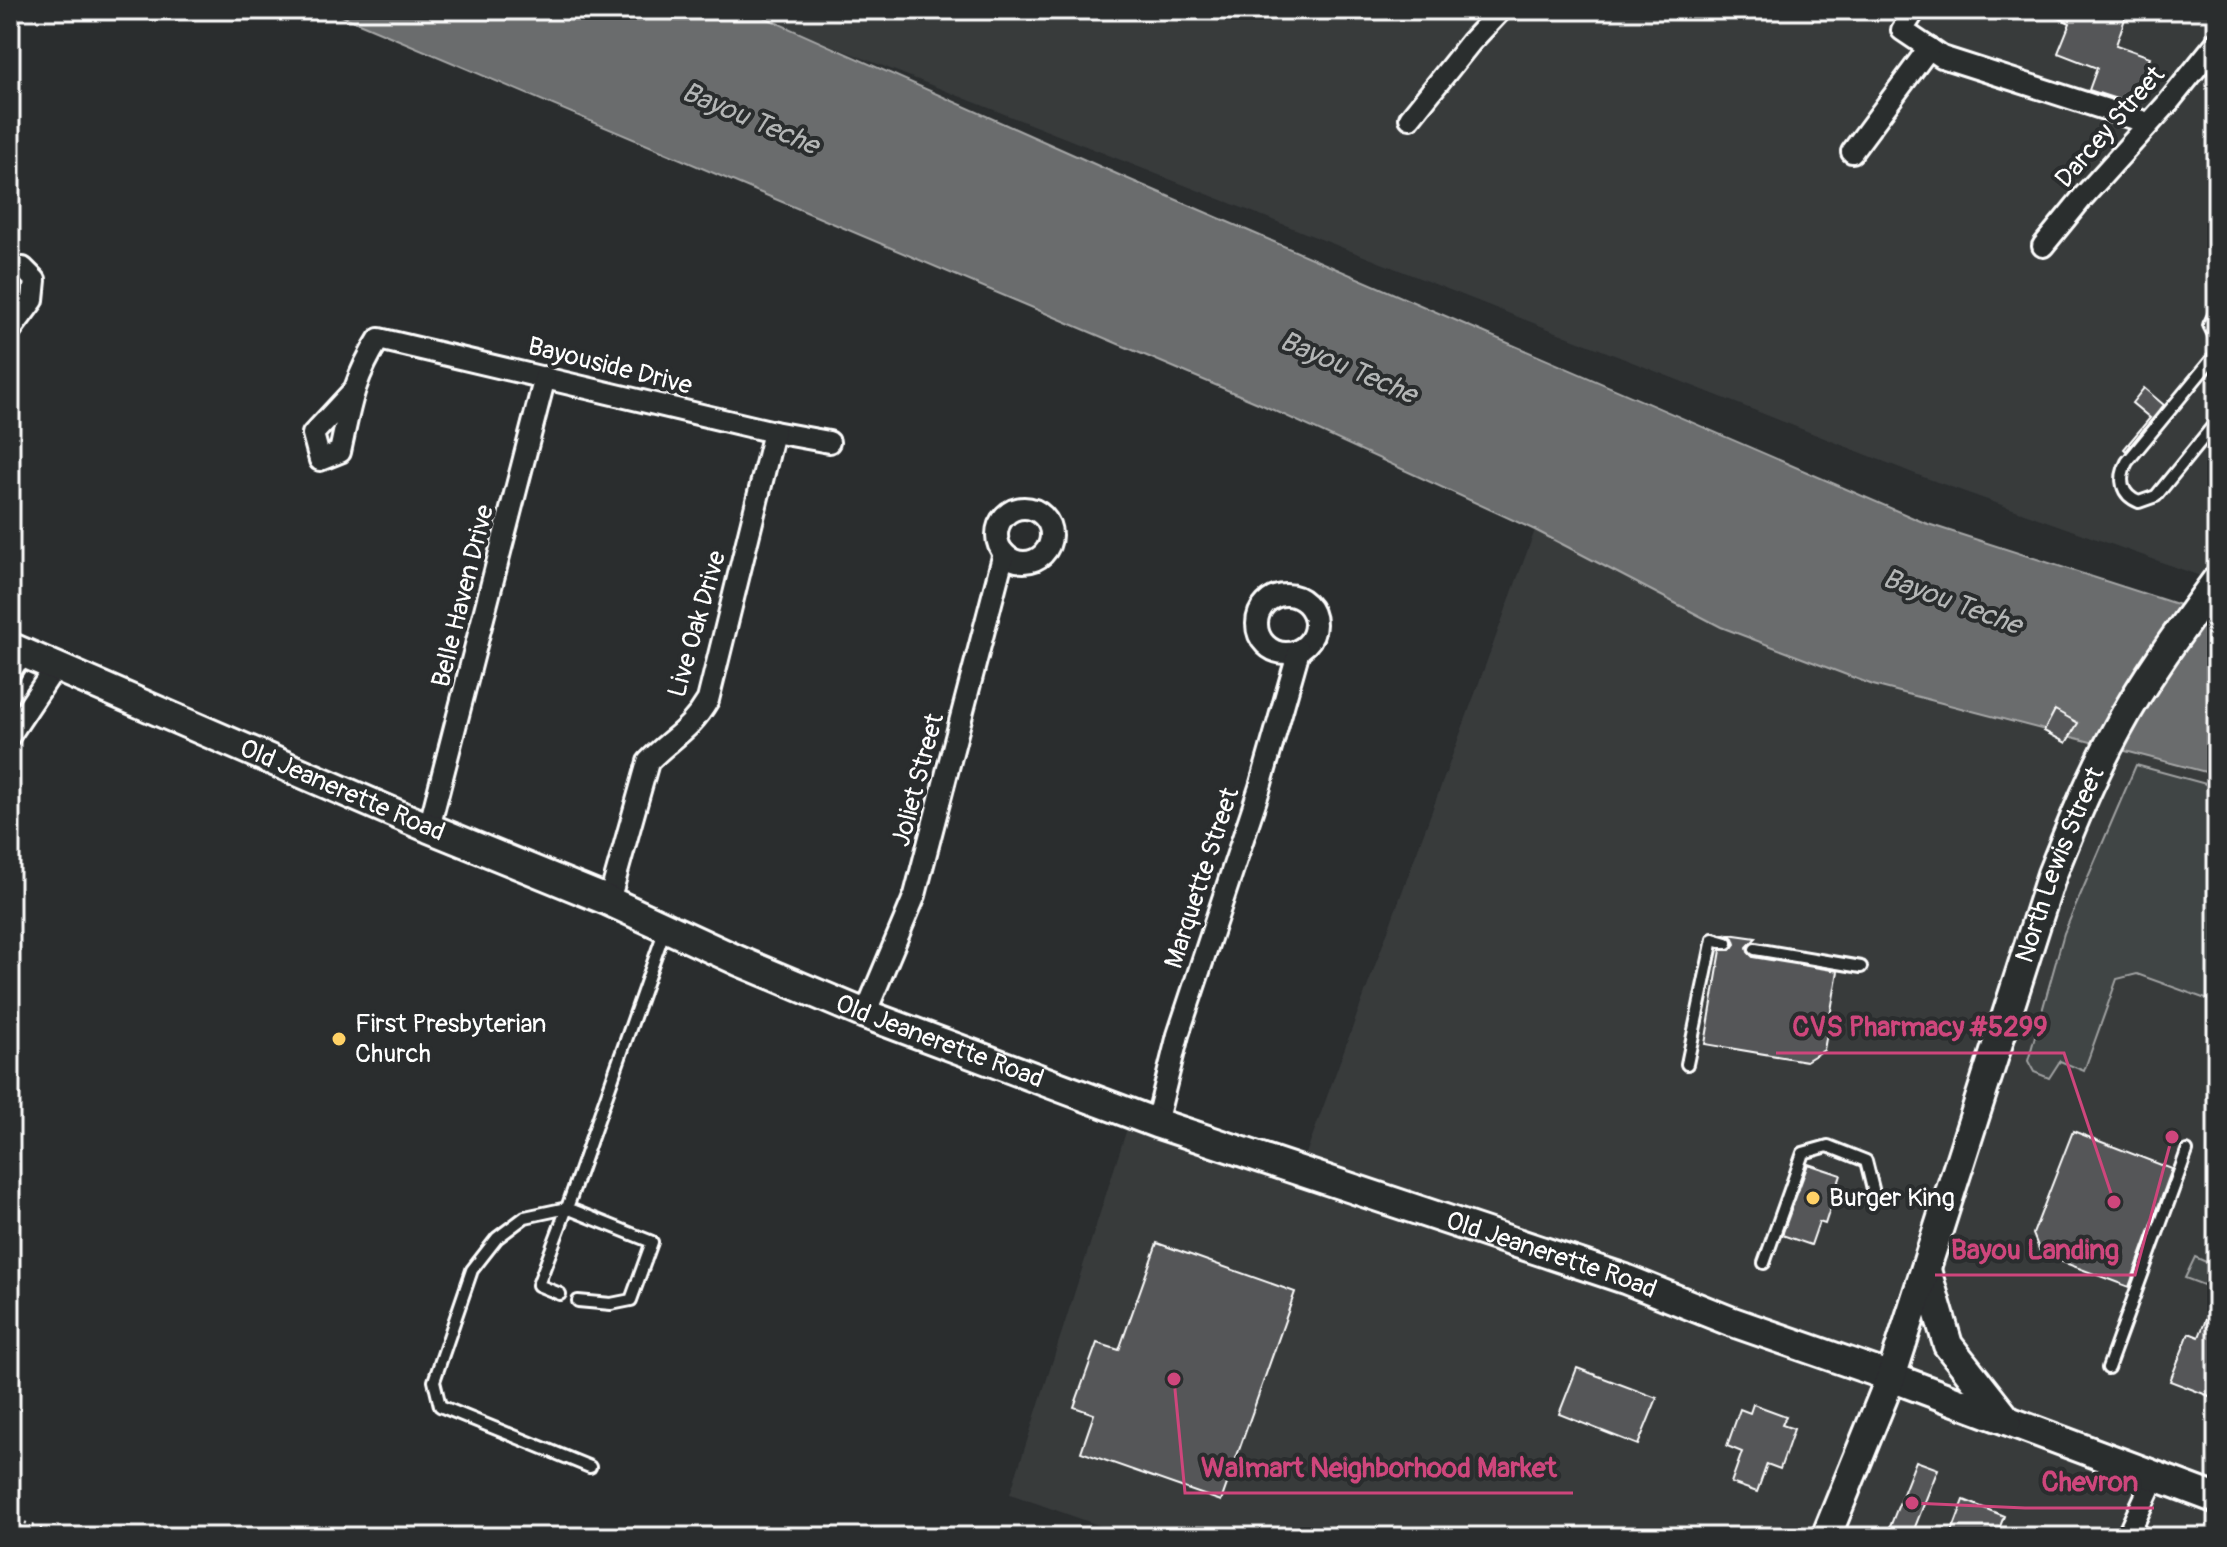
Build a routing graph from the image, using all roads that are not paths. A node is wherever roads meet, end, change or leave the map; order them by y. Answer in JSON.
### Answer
{"nodes":[{"id":1,"x":1501,"y":10,"type":"edge"},
{"id":2,"x":1915,"y":10,"type":"edge"},
{"id":3,"x":2217,"y":42,"type":"edge"},
{"id":4,"x":1929,"y":48,"type":"junction"},
{"id":5,"x":1410,"y":118,"type":"dead end"},
{"id":6,"x":2148,"y":123,"type":"junction"},
{"id":7,"x":1852,"y":152,"type":"dead end"},
{"id":8,"x":2043,"y":246,"type":"dead end"},
{"id":9,"x":10,"y":270,"type":"edge"},
{"id":10,"x":2217,"y":309,"type":"edge"},
{"id":11,"x":10,"y":331,"type":"edge"},
{"id":12,"x":2217,"y":341,"type":"edge"},
{"id":13,"x":2217,"y":353,"type":"edge"},
{"id":14,"x":545,"y":377,"type":"junction"},
{"id":15,"x":353,"y":391,"type":"dead end"},
{"id":16,"x":2217,"y":421,"type":"edge"},
{"id":17,"x":774,"y":432,"type":"junction"},
{"id":18,"x":829,"y":442,"type":"dead end"},
{"id":19,"x":1004,"y":553,"type":"dead end"},
{"id":20,"x":2217,"y":580,"type":"edge"},
{"id":21,"x":1299,"y":650,"type":"dead end"},
{"id":22,"x":14,"y":657,"type":"edge"},
{"id":23,"x":56,"y":666,"type":"junction"},
{"id":24,"x":10,"y":735,"type":"edge"},
{"id":25,"x":429,"y":828,"type":"junction"},
{"id":26,"x":609,"y":901,"type":"junction"},
{"id":27,"x":665,"y":927,"type":"junction"},
{"id":28,"x":1727,"y":943,"type":"dead end"},
{"id":29,"x":1755,"y":949,"type":"dead end"},
{"id":30,"x":1861,"y":967,"type":"dead end"},
{"id":31,"x":865,"y":1014,"type":"junction"},
{"id":32,"x":1687,"y":1064,"type":"dead end"},
{"id":33,"x":1156,"y":1123,"type":"junction"},
{"id":34,"x":2187,"y":1151,"type":"dead end"},
{"id":35,"x":1873,"y":1189,"type":"dead end"},
{"id":36,"x":567,"y":1208,"type":"junction"},
{"id":37,"x":1764,"y":1263,"type":"dead end"},
{"id":38,"x":1926,"y":1270,"type":"junction"},
{"id":39,"x":560,"y":1294,"type":"dead end"},
{"id":40,"x":578,"y":1301,"type":"dead end"},
{"id":41,"x":2108,"y":1368,"type":"dead end"},
{"id":42,"x":1891,"y":1377,"type":"junction"},
{"id":43,"x":2007,"y":1421,"type":"junction"},
{"id":44,"x":590,"y":1467,"type":"dead end"},
{"id":45,"x":2155,"y":1476,"type":"junction"},
{"id":46,"x":2217,"y":1499,"type":"edge"},
{"id":47,"x":1826,"y":1537,"type":"edge"},
{"id":48,"x":2127,"y":1537,"type":"edge"}],
"edges":[{"from":1,"to":5,"type":"street"},
{"from":2,"to":4,"type":"street"},
{"from":3,"to":6,"type":"street","name":"Darcey Street"},
{"from":4,"to":6,"type":"street"},
{"from":4,"to":7,"type":"street"},
{"from":6,"to":8,"type":"street","name":"Darcey Street"},
{"from":9,"to":11,"type":"street"},
{"from":10,"to":12,"type":"lane"},
{"from":13,"to":16,"type":"lane"},
{"from":14,"to":15,"type":"street","name":"Bayouside Drive"},
{"from":14,"to":17,"type":"street","name":"Bayouside Drive"},
{"from":14,"to":25,"type":"street","name":"Belle Haven Drive"},
{"from":17,"to":18,"type":"street","name":"Bayouside Drive"},
{"from":17,"to":26,"type":"street","name":"Live Oak Drive"},
{"from":19,"to":31,"type":"street","name":"Joliet Street"},
{"from":20,"to":38,"type":"main road","name":"North Lewis Street"},
{"from":21,"to":33,"type":"street","name":"Marquette Street"},
{"from":22,"to":23,"type":"main road","name":"Old Jeanerette Road"},
{"from":23,"to":24,"type":"street"},
{"from":23,"to":25,"type":"main road","name":"Old Jeanerette Road"},
{"from":25,"to":26,"type":"main road","name":"Old Jeanerette Road"},
{"from":26,"to":27,"type":"main road","name":"Old Jeanerette Road"},
{"from":27,"to":31,"type":"main road","name":"Old Jeanerette Road"},
{"from":27,"to":36,"type":"lane"},
{"from":28,"to":32,"type":"lane"},
{"from":29,"to":30,"type":"lane"},
{"from":31,"to":33,"type":"main road","name":"Old Jeanerette Road"},
{"from":33,"to":42,"type":"main road","name":"Old Jeanerette Road"},
{"from":34,"to":41,"type":"lane"},
{"from":35,"to":37,"type":"lane"},
{"from":36,"to":39,"type":"lane"},
{"from":36,"to":40,"type":"lane"},
{"from":36,"to":44,"type":"lane"},
{"from":38,"to":42,"type":"main road","name":"North Lewis Street"},
{"from":38,"to":43,"type":"main road"},
{"from":42,"to":43,"type":"main road","name":"Old Jeanerette Road"},
{"from":42,"to":47,"type":"main road","name":"North Lewis Street"},
{"from":43,"to":45,"type":"main road","name":"Old Jeanerette Road"},
{"from":45,"to":46,"type":"main road","name":"Old Jeanerette Road"},
{"from":45,"to":48,"type":"street"}]}
